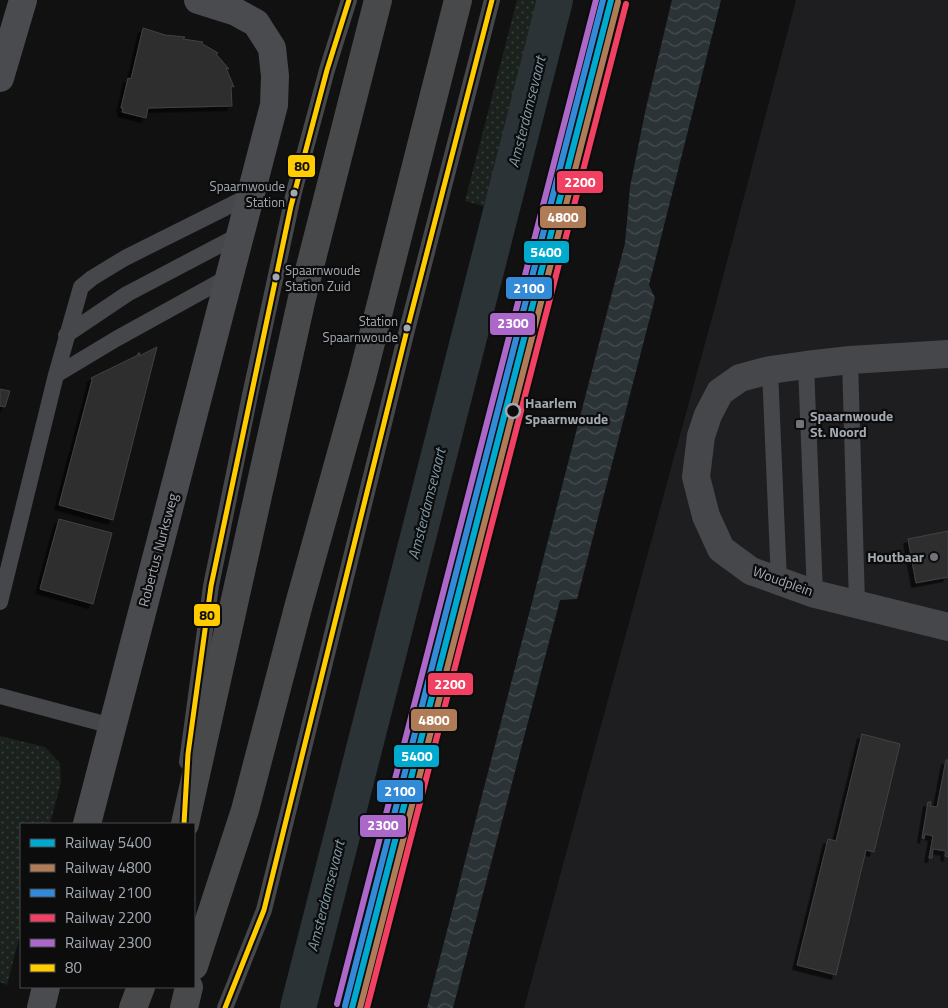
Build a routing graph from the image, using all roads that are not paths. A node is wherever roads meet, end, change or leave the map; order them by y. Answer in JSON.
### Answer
{"nodes":[{"id":1,"x":23,"y":0,"type":"edge"},
{"id":2,"x":198,"y":0,"type":"edge"},
{"id":3,"x":349,"y":0,"type":"edge"},
{"id":4,"x":378,"y":0,"type":"edge"},
{"id":5,"x":458,"y":0,"type":"edge"},
{"id":6,"x":492,"y":0,"type":"edge"},
{"id":7,"x":0,"y":78,"type":"edge"},
{"id":8,"x":251,"y":195,"type":"junction"},
{"id":9,"x":241,"y":234,"type":"junction"},
{"id":10,"x":230,"y":276,"type":"junction"},
{"id":11,"x":66,"y":335,"type":"junction"},
{"id":12,"x":948,"y":354,"type":"edge"},
{"id":13,"x":850,"y":360,"type":"junction"},
{"id":14,"x":806,"y":365,"type":"junction"},
{"id":15,"x":770,"y":370,"type":"junction"},
{"id":16,"x":56,"y":375,"type":"junction"},
{"id":17,"x":779,"y":582,"type":"junction"},
{"id":18,"x":815,"y":594,"type":"junction"},
{"id":19,"x":0,"y":602,"type":"edge"},
{"id":20,"x":857,"y":603,"type":"junction"},
{"id":21,"x":948,"y":627,"type":"edge"},
{"id":22,"x":0,"y":696,"type":"edge"},
{"id":23,"x":112,"y":726,"type":"junction"},
{"id":24,"x":87,"y":823,"type":"edge"},
{"id":25,"x":185,"y":823,"type":"edge"},
{"id":26,"x":185,"y":823,"type":"edge"},
{"id":27,"x":195,"y":963,"type":"edge"},
{"id":28,"x":46,"y":988,"type":"edge"},
{"id":29,"x":141,"y":988,"type":"edge"},
{"id":30,"x":189,"y":988,"type":"edge"},
{"id":31,"x":40,"y":1008,"type":"edge"},
{"id":32,"x":133,"y":1008,"type":"edge"},
{"id":33,"x":184,"y":1008,"type":"edge"},
{"id":34,"x":225,"y":1008,"type":"edge"}],
"edges":[{"from":1,"to":7,"type":"main road"},
{"from":2,"to":8,"type":"main road","name":"Robertus Nurksweg"},
{"from":3,"to":25,"type":"lane"},
{"from":4,"to":26,"type":"main road"},
{"from":5,"to":27,"type":"main road"},
{"from":6,"to":34,"type":"lane"},
{"from":8,"to":9,"type":"main road","name":"Robertus Nurksweg"},
{"from":8,"to":11,"type":"lane"},
{"from":9,"to":10,"type":"main road","name":"Robertus Nurksweg"},
{"from":9,"to":11,"type":"lane"},
{"from":10,"to":16,"type":"lane"},
{"from":10,"to":23,"type":"main road","name":"Robertus Nurksweg"},
{"from":11,"to":16,"type":"lane"},
{"from":12,"to":13,"type":"street","name":"Woudplein"},
{"from":13,"to":14,"type":"street","name":"Woudplein"},
{"from":13,"to":20,"type":"lane"},
{"from":14,"to":15,"type":"street","name":"Woudplein"},
{"from":14,"to":18,"type":"lane"},
{"from":15,"to":17,"type":"lane"},
{"from":15,"to":17,"type":"street","name":"Woudplein"},
{"from":16,"to":19,"type":"lane"},
{"from":17,"to":18,"type":"street","name":"Woudplein"},
{"from":18,"to":20,"type":"street","name":"Woudplein"},
{"from":20,"to":21,"type":"street","name":"Woudplein"},
{"from":22,"to":23,"type":"lane"},
{"from":23,"to":24,"type":"main road","name":"Robertus Nurksweg"},
{"from":28,"to":31,"type":"main road"},
{"from":29,"to":32,"type":"main road"},
{"from":30,"to":33,"type":"main road"}]}
